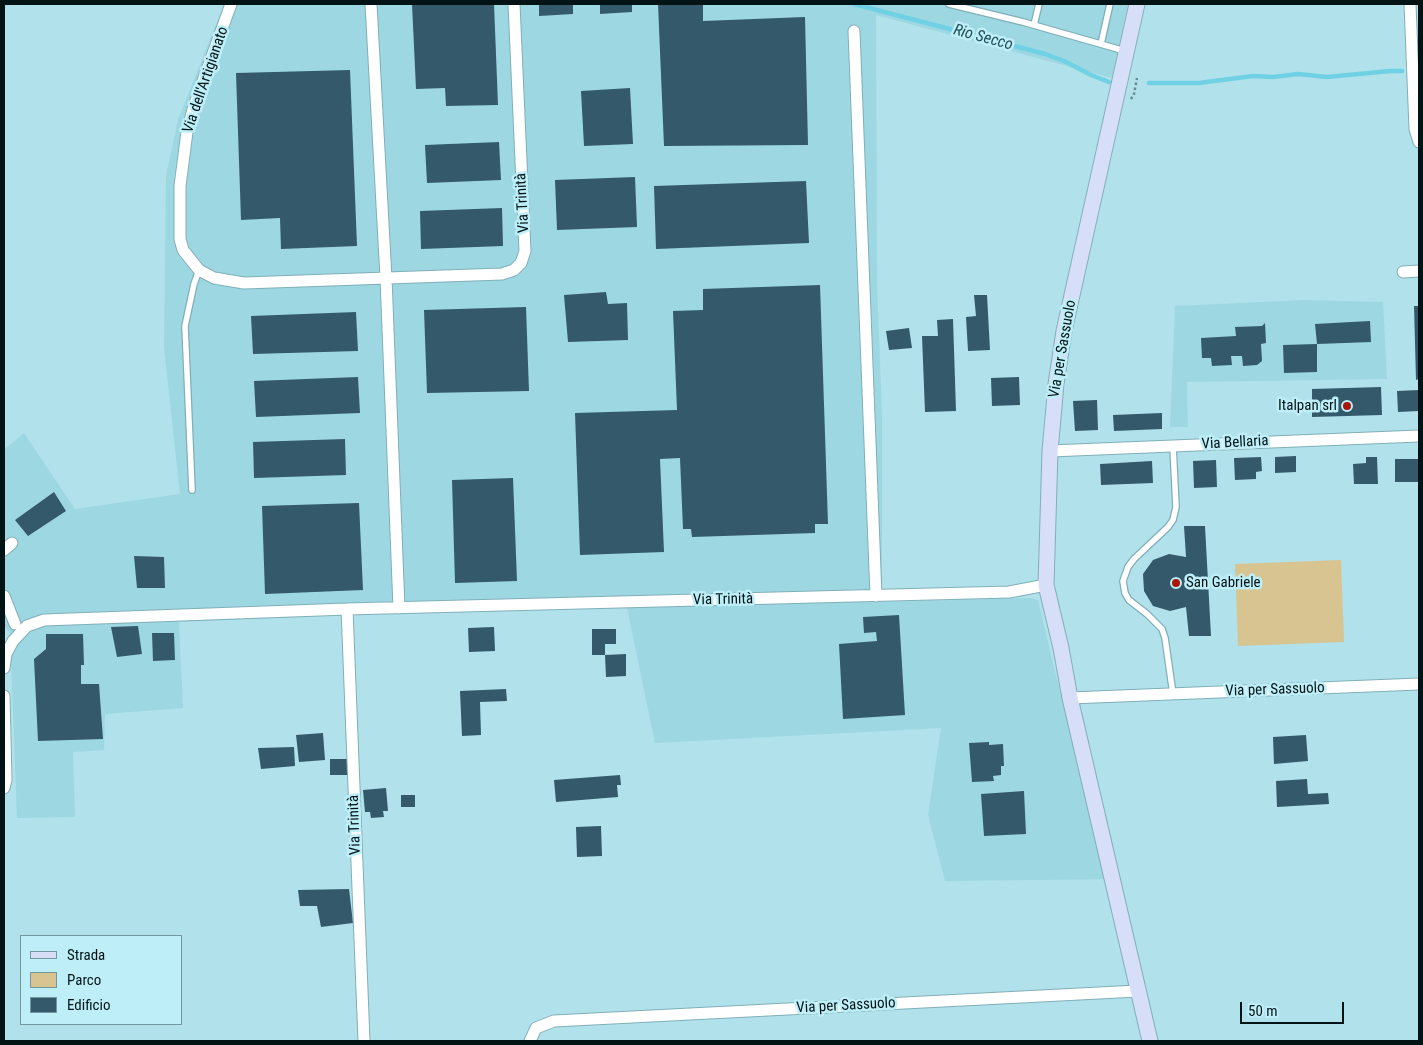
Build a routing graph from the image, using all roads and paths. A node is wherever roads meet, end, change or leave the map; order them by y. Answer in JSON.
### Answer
{"nodes":[{"id":1,"x":232,"y":4,"type":"edge"},
{"id":2,"x":370,"y":4,"type":"edge"},
{"id":3,"x":514,"y":4,"type":"edge"},
{"id":4,"x":949,"y":4,"type":"edge"},
{"id":5,"x":1039,"y":4,"type":"edge"},
{"id":6,"x":1110,"y":4,"type":"edge"},
{"id":7,"x":1136,"y":4,"type":"edge"},
{"id":8,"x":1410,"y":4,"type":"edge"},
{"id":9,"x":1034,"y":25,"type":"junction"},
{"id":10,"x":854,"y":31,"type":"dead end"},
{"id":11,"x":1101,"y":44,"type":"junction"},
{"id":12,"x":1416,"y":49,"type":"edge"},
{"id":13,"x":1126,"y":51,"type":"junction"},
{"id":14,"x":1417,"y":108,"type":"edge"},
{"id":15,"x":1419,"y":142,"type":"edge"},
{"id":16,"x":199,"y":270,"type":"junction"},
{"id":17,"x":1419,"y":271,"type":"edge"},
{"id":18,"x":1403,"y":272,"type":"dead end"},
{"id":19,"x":386,"y":278,"type":"junction"},
{"id":20,"x":1419,"y":436,"type":"edge"},
{"id":21,"x":1173,"y":446,"type":"junction"},
{"id":22,"x":1050,"y":451,"type":"junction"},
{"id":23,"x":192,"y":490,"type":"dead end"},
{"id":24,"x":1046,"y":585,"type":"junction"},
{"id":25,"x":4,"y":596,"type":"edge"},
{"id":26,"x":876,"y":596,"type":"junction"},
{"id":27,"x":399,"y":608,"type":"junction"},
{"id":28,"x":347,"y":609,"type":"junction"},
{"id":29,"x":10,"y":623,"type":"edge"},
{"id":30,"x":27,"y":626,"type":"junction"},
{"id":31,"x":4,"y":668,"type":"edge"},
{"id":32,"x":1419,"y":684,"type":"edge"},
{"id":33,"x":1173,"y":694,"type":"junction"},
{"id":34,"x":4,"y":696,"type":"edge"},
{"id":35,"x":1070,"y":698,"type":"junction"},
{"id":36,"x":4,"y":788,"type":"edge"},
{"id":37,"x":1138,"y":991,"type":"junction"},
{"id":38,"x":364,"y":1041,"type":"edge"},
{"id":39,"x":530,"y":1041,"type":"edge"},
{"id":40,"x":1150,"y":1041,"type":"edge"}],
"edges":[{"from":1,"to":16,"type":"street","name":"Via dell'Artigianato"},
{"from":2,"to":19,"type":"street"},
{"from":3,"to":19,"type":"street","name":"Via Trinità"},
{"from":4,"to":9,"type":"lane"},
{"from":5,"to":9,"type":"lane"},
{"from":6,"to":11,"type":"lane"},
{"from":7,"to":13,"type":"main road","name":"Via per Sassuolo"},
{"from":8,"to":12,"type":"street"},
{"from":9,"to":11,"type":"lane"},
{"from":10,"to":26,"type":"street"},
{"from":11,"to":13,"type":"lane"},
{"from":12,"to":14,"type":"street"},
{"from":13,"to":22,"type":"main road","name":"Via per Sassuolo"},
{"from":14,"to":15,"type":"street"},
{"from":16,"to":19,"type":"street","name":"Via Trinità"},
{"from":16,"to":23,"type":"lane"},
{"from":17,"to":18,"type":"street"},
{"from":19,"to":27,"type":"street"},
{"from":20,"to":21,"type":"street","name":"Via Bellaria"},
{"from":21,"to":22,"type":"street","name":"Via Bellaria"},
{"from":21,"to":33,"type":"lane"},
{"from":22,"to":24,"type":"main road","name":"Via per Sassuolo"},
{"from":24,"to":26,"type":"street","name":"Via Trinità"},
{"from":24,"to":35,"type":"main road","name":"Via per Sassuolo"},
{"from":25,"to":29,"type":"street","name":"Via Trinità"},
{"from":26,"to":27,"type":"street","name":"Via Trinità"},
{"from":27,"to":28,"type":"street","name":"Via Trinità"},
{"from":28,"to":30,"type":"street","name":"Via Trinità"},
{"from":28,"to":38,"type":"street","name":"Via Trinità"},
{"from":29,"to":30,"type":"street","name":"Via Trinità"},
{"from":30,"to":31,"type":"street"},
{"from":32,"to":33,"type":"street","name":"Via per Sassuolo"},
{"from":33,"to":35,"type":"street","name":"Via per Sassuolo"},
{"from":34,"to":36,"type":"street"},
{"from":35,"to":37,"type":"main road","name":"Via per Sassuolo"},
{"from":37,"to":39,"type":"street","name":"Via per Sassuolo"},
{"from":37,"to":40,"type":"main road","name":"Via per Sassuolo"}]}
